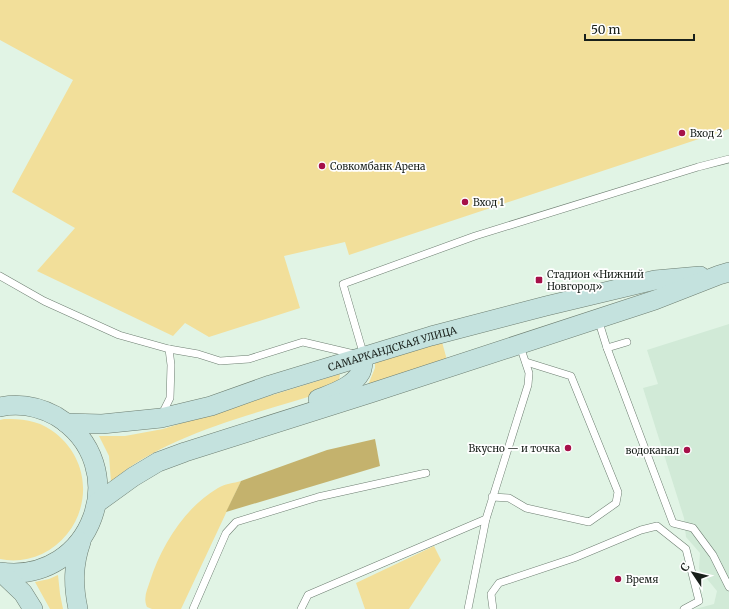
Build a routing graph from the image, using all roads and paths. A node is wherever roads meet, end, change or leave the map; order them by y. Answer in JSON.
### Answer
{"nodes":[{"id":1,"x":729,"y":159,"type":"edge"},
{"id":2,"x":724,"y":273,"type":"edge"},
{"id":3,"x":0,"y":276,"type":"edge"},
{"id":4,"x":598,"y":318,"type":"junction"},
{"id":5,"x":627,"y":342,"type":"dead end"},
{"id":6,"x":519,"y":344,"type":"junction"},
{"id":7,"x":169,"y":348,"type":"junction"},
{"id":8,"x":607,"y":348,"type":"junction"},
{"id":9,"x":364,"y":356,"type":"junction"},
{"id":10,"x":526,"y":362,"type":"junction"},
{"id":11,"x":0,"y":407,"type":"edge"},
{"id":12,"x":161,"y":418,"type":"junction"},
{"id":13,"x":294,"y":418,"type":"junction"},
{"id":14,"x":66,"y":423,"type":"junction"},
{"id":15,"x":426,"y":473,"type":"dead end"},
{"id":16,"x":492,"y":496,"type":"junction"},
{"id":17,"x":97,"y":503,"type":"junction"},
{"id":18,"x":486,"y":519,"type":"junction"},
{"id":19,"x":81,"y":540,"type":"junction"},
{"id":20,"x":1,"y":572,"type":"edge"},
{"id":21,"x":729,"y":587,"type":"edge"},
{"id":22,"x":33,"y":609,"type":"edge"},
{"id":23,"x":78,"y":609,"type":"edge"},
{"id":24,"x":193,"y":609,"type":"edge"},
{"id":25,"x":301,"y":609,"type":"edge"},
{"id":26,"x":468,"y":609,"type":"edge"},
{"id":27,"x":493,"y":609,"type":"edge"},
{"id":28,"x":684,"y":609,"type":"edge"}],
"edges":[{"from":1,"to":9,"type":"lane"},
{"from":2,"to":4,"type":"main road","name":"САМАРКАНДСКАЯ УЛИЦА"},
{"from":2,"to":9,"type":"main road","name":"САМАРКАНДСКАЯ УЛИЦА"},
{"from":3,"to":7,"type":"lane"},
{"from":4,"to":6,"type":"main road","name":"САМАРКАНДСКАЯ УЛИЦА"},
{"from":4,"to":8,"type":"lane"},
{"from":5,"to":8,"type":"lane"},
{"from":6,"to":10,"type":"lane"},
{"from":6,"to":13,"type":"main road","name":"САМАРКАНДСКАЯ УЛИЦА"},
{"from":7,"to":9,"type":"lane"},
{"from":7,"to":12,"type":"lane"},
{"from":8,"to":21,"type":"lane"},
{"from":9,"to":12,"type":"main road","name":"САМАРКАНДСКАЯ УЛИЦА"},
{"from":9,"to":13,"type":"main road"},
{"from":10,"to":16,"type":"lane"},
{"from":10,"to":16,"type":"lane"},
{"from":11,"to":14,"type":"main road"},
{"from":12,"to":14,"type":"main road","name":"САМАРКАНДСКАЯ УЛИЦА"},
{"from":13,"to":17,"type":"main road","name":"САМАРКАНДСКАЯ УЛИЦА"},
{"from":14,"to":17,"type":"main road"},
{"from":15,"to":24,"type":"lane"},
{"from":16,"to":18,"type":"lane"},
{"from":17,"to":19,"type":"main road"},
{"from":18,"to":25,"type":"lane"},
{"from":18,"to":26,"type":"lane"},
{"from":19,"to":20,"type":"main road"},
{"from":19,"to":23,"type":"main road"},
{"from":20,"to":22,"type":"main road"},
{"from":27,"to":28,"type":"lane"}]}
